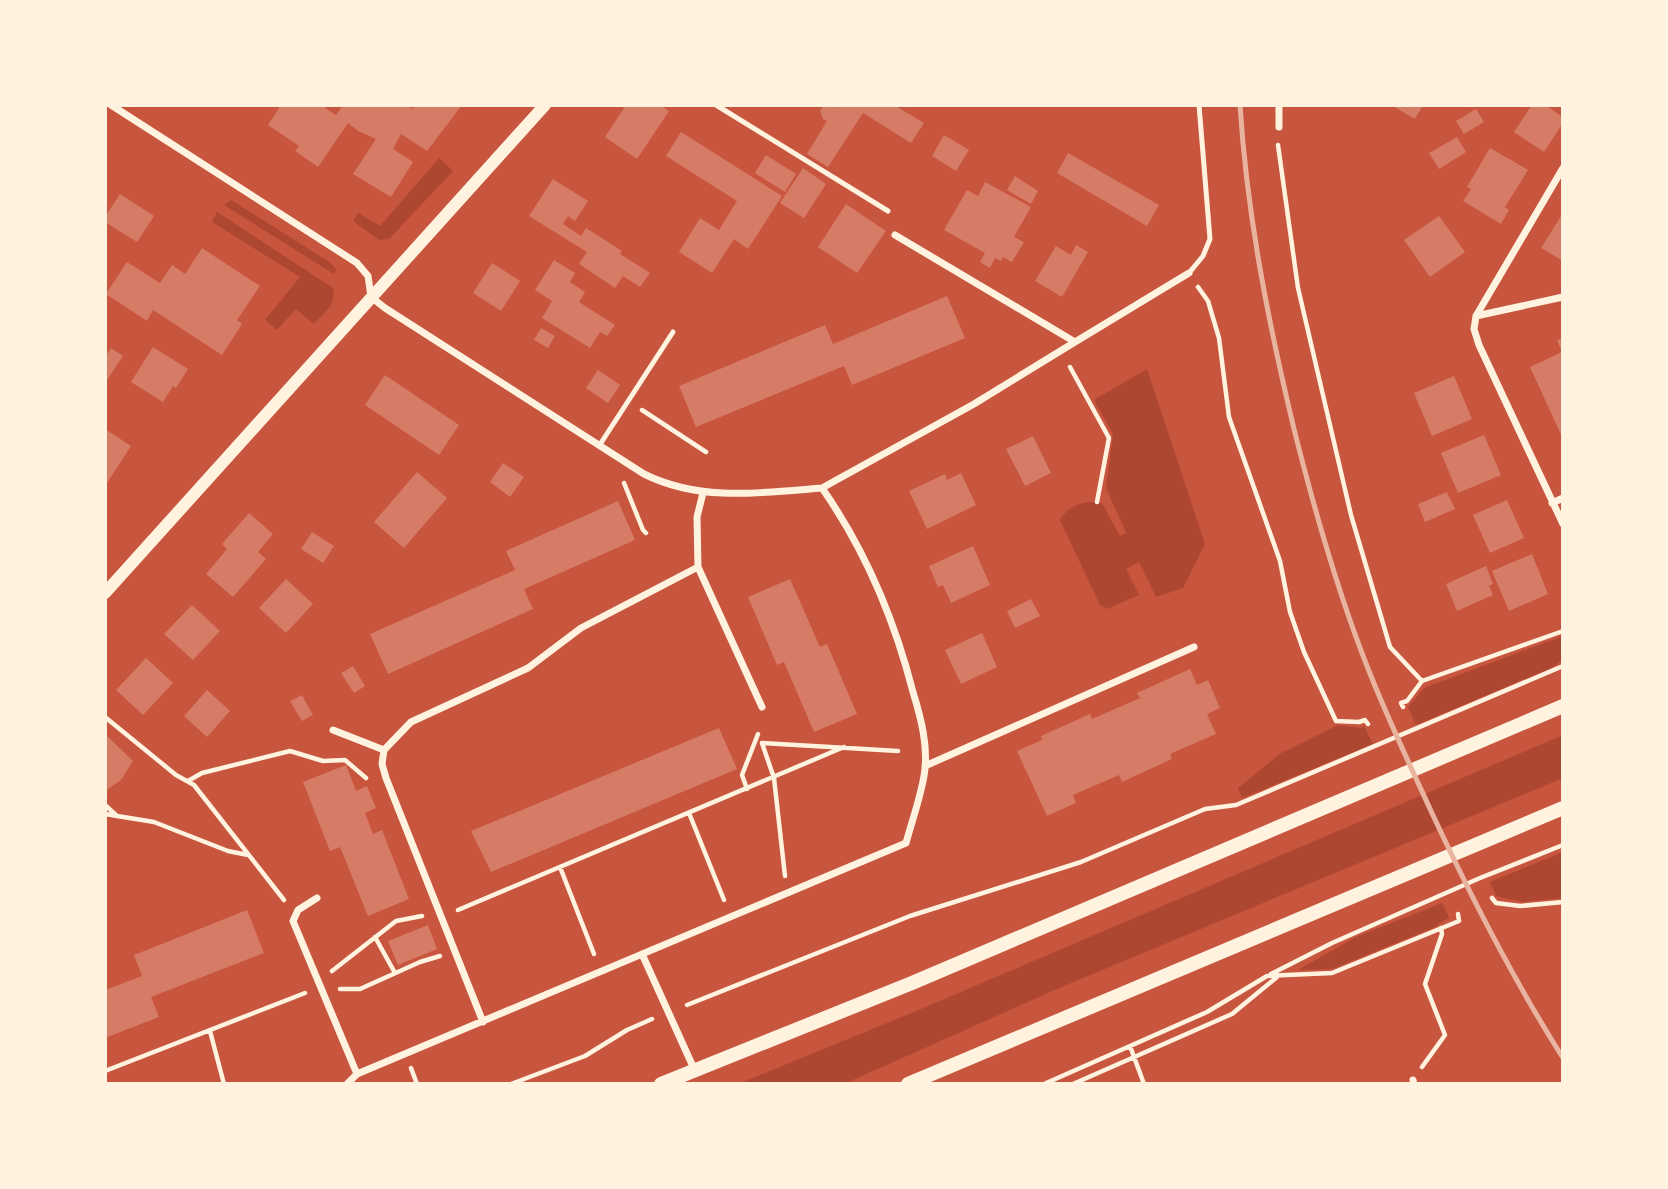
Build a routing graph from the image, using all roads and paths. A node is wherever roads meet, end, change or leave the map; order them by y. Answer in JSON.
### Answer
{"nodes":[{"id":1,"x":111,"y":105,"type":"edge"},
{"id":2,"x":545,"y":105,"type":"edge"},
{"id":3,"x":716,"y":105,"type":"edge"},
{"id":4,"x":1199,"y":105,"type":"edge"},
{"id":5,"x":1279,"y":105,"type":"edge"},
{"id":6,"x":1279,"y":127,"type":"joint"},
{"id":7,"x":1563,"y":168,"type":"edge"},
{"id":8,"x":888,"y":211,"type":"dead end"},
{"id":9,"x":895,"y":235,"type":"dead end"},
{"id":10,"x":1189,"y":273,"type":"junction"},
{"id":11,"x":371,"y":297,"type":"junction"},
{"id":12,"x":1563,"y":297,"type":"edge"},
{"id":13,"x":1476,"y":316,"type":"junction"},
{"id":14,"x":673,"y":332,"type":"dead end"},
{"id":15,"x":1075,"y":342,"type":"junction"},
{"id":16,"x":1061,"y":351,"type":"junction"},
{"id":17,"x":628,"y":401,"type":"junction"},
{"id":18,"x":599,"y":446,"type":"junction"},
{"id":19,"x":706,"y":452,"type":"dead end"},
{"id":20,"x":822,"y":488,"type":"junction"},
{"id":21,"x":703,"y":493,"type":"junction"},
{"id":22,"x":1563,"y":498,"type":"edge"},
{"id":23,"x":1097,"y":502,"type":"dead end"},
{"id":24,"x":1552,"y":503,"type":"junction"},
{"id":25,"x":1563,"y":524,"type":"edge"},
{"id":26,"x":698,"y":566,"type":"junction"},
{"id":27,"x":105,"y":593,"type":"edge"},
{"id":28,"x":1563,"y":631,"type":"edge"},
{"id":29,"x":1194,"y":647,"type":"dead end"},
{"id":30,"x":1563,"y":666,"type":"edge"},
{"id":31,"x":1422,"y":681,"type":"junction"},
{"id":32,"x":1563,"y":706,"type":"edge"},
{"id":33,"x":762,"y":707,"type":"dead end"},
{"id":34,"x":1403,"y":707,"type":"dead end"},
{"id":35,"x":105,"y":717,"type":"edge"},
{"id":36,"x":1368,"y":724,"type":"dead end"},
{"id":37,"x":333,"y":730,"type":"dead end"},
{"id":38,"x":758,"y":734,"type":"dead end"},
{"id":39,"x":844,"y":747,"type":"junction"},
{"id":40,"x":384,"y":750,"type":"junction"},
{"id":41,"x":898,"y":751,"type":"dead end"},
{"id":42,"x":925,"y":766,"type":"junction"},
{"id":43,"x":386,"y":778,"type":"junction"},
{"id":44,"x":775,"y":778,"type":"junction"},
{"id":45,"x":187,"y":781,"type":"junction"},
{"id":46,"x":747,"y":789,"type":"junction"},
{"id":47,"x":105,"y":805,"type":"edge"},
{"id":48,"x":1563,"y":808,"type":"edge"},
{"id":49,"x":689,"y":813,"type":"junction"},
{"id":50,"x":105,"y":814,"type":"edge"},
{"id":51,"x":119,"y":817,"type":"junction"},
{"id":52,"x":1563,"y":845,"type":"edge"},
{"id":53,"x":249,"y":855,"type":"junction"},
{"id":54,"x":559,"y":867,"type":"junction"},
{"id":55,"x":787,"y":894,"type":"junction"},
{"id":56,"x":317,"y":898,"type":"dead end"},
{"id":57,"x":1492,"y":898,"type":"dead end"},
{"id":58,"x":1563,"y":902,"type":"edge"},
{"id":59,"x":449,"y":914,"type":"dead end"},
{"id":60,"x":1458,"y":914,"type":"dead end"},
{"id":61,"x":429,"y":915,"type":"dead end"},
{"id":62,"x":293,"y":916,"type":"junction"},
{"id":63,"x":731,"y":917,"type":"junction"},
{"id":64,"x":1441,"y":928,"type":"junction"},
{"id":65,"x":374,"y":937,"type":"junction"},
{"id":66,"x":455,"y":954,"type":"junction"},
{"id":67,"x":642,"y":954,"type":"junction"},
{"id":68,"x":1292,"y":965,"type":"junction"},
{"id":69,"x":600,"y":972,"type":"junction"},
{"id":70,"x":396,"y":973,"type":"junction"},
{"id":71,"x":1279,"y":975,"type":"junction"},
{"id":72,"x":1267,"y":976,"type":"junction"},
{"id":73,"x":320,"y":984,"type":"junction"},
{"id":74,"x":687,"y":1005,"type":"dead end"},
{"id":75,"x":652,"y":1019,"type":"dead end"},
{"id":76,"x":483,"y":1022,"type":"junction"},
{"id":77,"x":210,"y":1031,"type":"junction"},
{"id":78,"x":1130,"y":1046,"type":"junction"},
{"id":79,"x":1134,"y":1057,"type":"junction"},
{"id":80,"x":105,"y":1071,"type":"edge"},
{"id":81,"x":695,"y":1071,"type":"junction"},
{"id":82,"x":357,"y":1074,"type":"junction"},
{"id":83,"x":1414,"y":1082,"type":"edge"},
{"id":84,"x":224,"y":1084,"type":"edge"},
{"id":85,"x":347,"y":1084,"type":"edge"},
{"id":86,"x":510,"y":1084,"type":"edge"},
{"id":87,"x":661,"y":1084,"type":"edge"},
{"id":88,"x":908,"y":1084,"type":"edge"},
{"id":89,"x":1044,"y":1084,"type":"edge"},
{"id":90,"x":1073,"y":1084,"type":"edge"},
{"id":91,"x":1144,"y":1084,"type":"edge"}],
"edges":[{"from":1,"to":11,"type":"street"},
{"from":2,"to":11,"type":"street"},
{"from":3,"to":8,"type":"lane"},
{"from":4,"to":10,"type":"lane"},
{"from":5,"to":6,"type":"street"},
{"from":6,"to":31,"type":"path"},
{"from":7,"to":13,"type":"street"},
{"from":9,"to":15,"type":"street"},
{"from":10,"to":15,"type":"street"},
{"from":10,"to":36,"type":"path"},
{"from":11,"to":18,"type":"street"},
{"from":11,"to":27,"type":"street"},
{"from":12,"to":13,"type":"street"},
{"from":13,"to":24,"type":"street"},
{"from":14,"to":17,"type":"lane"},
{"from":15,"to":16,"type":"street"},
{"from":16,"to":20,"type":"street"},
{"from":16,"to":23,"type":"path"},
{"from":17,"to":18,"type":"lane"},
{"from":17,"to":19,"type":"path"},
{"from":18,"to":21,"type":"street"},
{"from":20,"to":21,"type":"street"},
{"from":20,"to":42,"type":"street"},
{"from":21,"to":26,"type":"street"},
{"from":22,"to":24,"type":"street"},
{"from":24,"to":25,"type":"street"},
{"from":26,"to":33,"type":"street"},
{"from":26,"to":40,"type":"street"},
{"from":28,"to":31,"type":"path"},
{"from":29,"to":42,"type":"street"},
{"from":30,"to":74,"type":"path"},
{"from":31,"to":34,"type":"path"},
{"from":32,"to":81,"type":"main road"},
{"from":35,"to":45,"type":"path"},
{"from":37,"to":40,"type":"street"},
{"from":38,"to":46,"type":"path"},
{"from":39,"to":41,"type":"path"},
{"from":39,"to":44,"type":"path"},
{"from":39,"to":44,"type":"path"},
{"from":40,"to":43,"type":"street"},
{"from":42,"to":55,"type":"street"},
{"from":43,"to":45,"type":"path"},
{"from":43,"to":66,"type":"street"},
{"from":44,"to":46,"type":"path"},
{"from":44,"to":55,"type":"path"},
{"from":45,"to":53,"type":"path"},
{"from":46,"to":49,"type":"path"},
{"from":47,"to":51,"type":"path"},
{"from":48,"to":88,"type":"main road"},
{"from":49,"to":54,"type":"path"},
{"from":49,"to":63,"type":"path"},
{"from":50,"to":51,"type":"path"},
{"from":51,"to":53,"type":"path"},
{"from":52,"to":68,"type":"path"},
{"from":53,"to":62,"type":"path"},
{"from":54,"to":59,"type":"path"},
{"from":54,"to":69,"type":"path"},
{"from":55,"to":63,"type":"street"},
{"from":56,"to":62,"type":"street"},
{"from":57,"to":58,"type":"path"},
{"from":60,"to":64,"type":"path"},
{"from":61,"to":65,"type":"path"},
{"from":62,"to":73,"type":"street"},
{"from":63,"to":67,"type":"street"},
{"from":64,"to":71,"type":"path"},
{"from":64,"to":83,"type":"path"},
{"from":65,"to":70,"type":"path"},
{"from":65,"to":73,"type":"path"},
{"from":66,"to":70,"type":"path"},
{"from":66,"to":76,"type":"street"},
{"from":67,"to":69,"type":"street"},
{"from":67,"to":81,"type":"street"},
{"from":68,"to":71,"type":"path"},
{"from":68,"to":72,"type":"path"},
{"from":69,"to":76,"type":"street"},
{"from":70,"to":73,"type":"path"},
{"from":71,"to":72,"type":"path"},
{"from":71,"to":79,"type":"path"},
{"from":72,"to":78,"type":"path"},
{"from":73,"to":77,"type":"path"},
{"from":73,"to":82,"type":"street"},
{"from":75,"to":86,"type":"path"},
{"from":76,"to":82,"type":"street"},
{"from":77,"to":80,"type":"path"},
{"from":77,"to":84,"type":"path"},
{"from":78,"to":79,"type":"path"},
{"from":78,"to":89,"type":"path"},
{"from":79,"to":90,"type":"path"},
{"from":79,"to":91,"type":"path"},
{"from":81,"to":87,"type":"main road"},
{"from":82,"to":85,"type":"street"}]}
